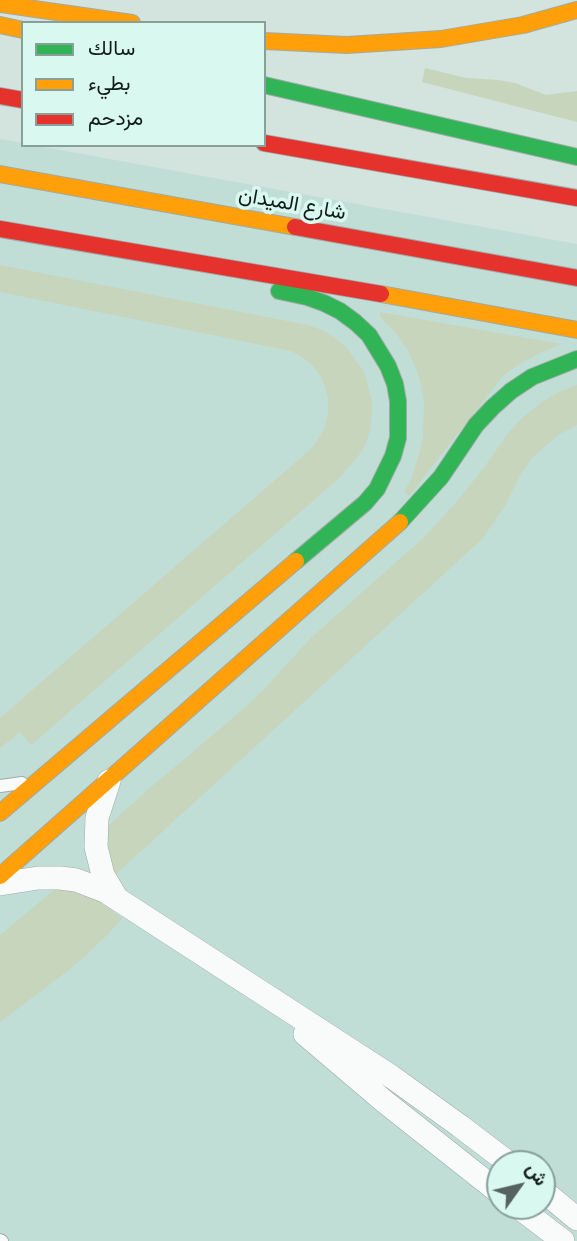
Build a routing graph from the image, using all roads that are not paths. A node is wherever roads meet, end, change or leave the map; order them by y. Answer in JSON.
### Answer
{"nodes":[{"id":1,"x":0,"y":4,"type":"edge"},
{"id":2,"x":577,"y":10,"type":"edge"},
{"id":3,"x":118,"y":21,"type":"edge"},
{"id":4,"x":0,"y":25,"type":"edge"},
{"id":5,"x":21,"y":30,"type":"edge"},
{"id":6,"x":266,"y":41,"type":"edge"},
{"id":7,"x":266,"y":85,"type":"edge"},
{"id":8,"x":0,"y":96,"type":"edge"},
{"id":9,"x":21,"y":100,"type":"edge"},
{"id":10,"x":266,"y":143,"type":"edge"},
{"id":11,"x":577,"y":157,"type":"edge"},
{"id":12,"x":0,"y":174,"type":"edge"},
{"id":13,"x":577,"y":198,"type":"edge"},
{"id":14,"x":0,"y":229,"type":"edge"},
{"id":15,"x":181,"y":260,"type":"junction"},
{"id":16,"x":577,"y":278,"type":"edge"},
{"id":17,"x":577,"y":330,"type":"edge"},
{"id":18,"x":577,"y":359,"type":"edge"},
{"id":19,"x":42,"y":778,"type":"junction"},
{"id":20,"x":110,"y":779,"type":"junction"},
{"id":21,"x":0,"y":786,"type":"edge"},
{"id":22,"x":0,"y":813,"type":"edge"},
{"id":23,"x":0,"y":876,"type":"edge"},
{"id":24,"x":0,"y":884,"type":"edge"},
{"id":25,"x":118,"y":900,"type":"junction"},
{"id":26,"x":252,"y":988,"type":"junction"},
{"id":27,"x":492,"y":1150,"type":"edge"},
{"id":28,"x":486,"y":1182,"type":"edge"},
{"id":29,"x":556,"y":1202,"type":"edge"},
{"id":30,"x":577,"y":1219,"type":"edge"},
{"id":31,"x":535,"y":1220,"type":"edge"},
{"id":32,"x":563,"y":1241,"type":"edge"}],
"edges":[{"from":1,"to":3,"type":"street"},
{"from":2,"to":6,"type":"street"},
{"from":4,"to":5,"type":"street"},
{"from":7,"to":11,"type":"street"},
{"from":8,"to":9,"type":"street"},
{"from":10,"to":13,"type":"street"},
{"from":12,"to":16,"type":"street","name":"شارع الميدان"},
{"from":14,"to":15,"type":"street"},
{"from":15,"to":17,"type":"street"},
{"from":15,"to":19,"type":"street"},
{"from":18,"to":20,"type":"street"},
{"from":19,"to":21,"type":"lane"},
{"from":19,"to":22,"type":"street"},
{"from":20,"to":23,"type":"street"},
{"from":20,"to":25,"type":"street"},
{"from":24,"to":25,"type":"street"},
{"from":25,"to":26,"type":"street"},
{"from":26,"to":27,"type":"street"},
{"from":26,"to":28,"type":"street"},
{"from":29,"to":30,"type":"street"},
{"from":31,"to":32,"type":"street"}]}
